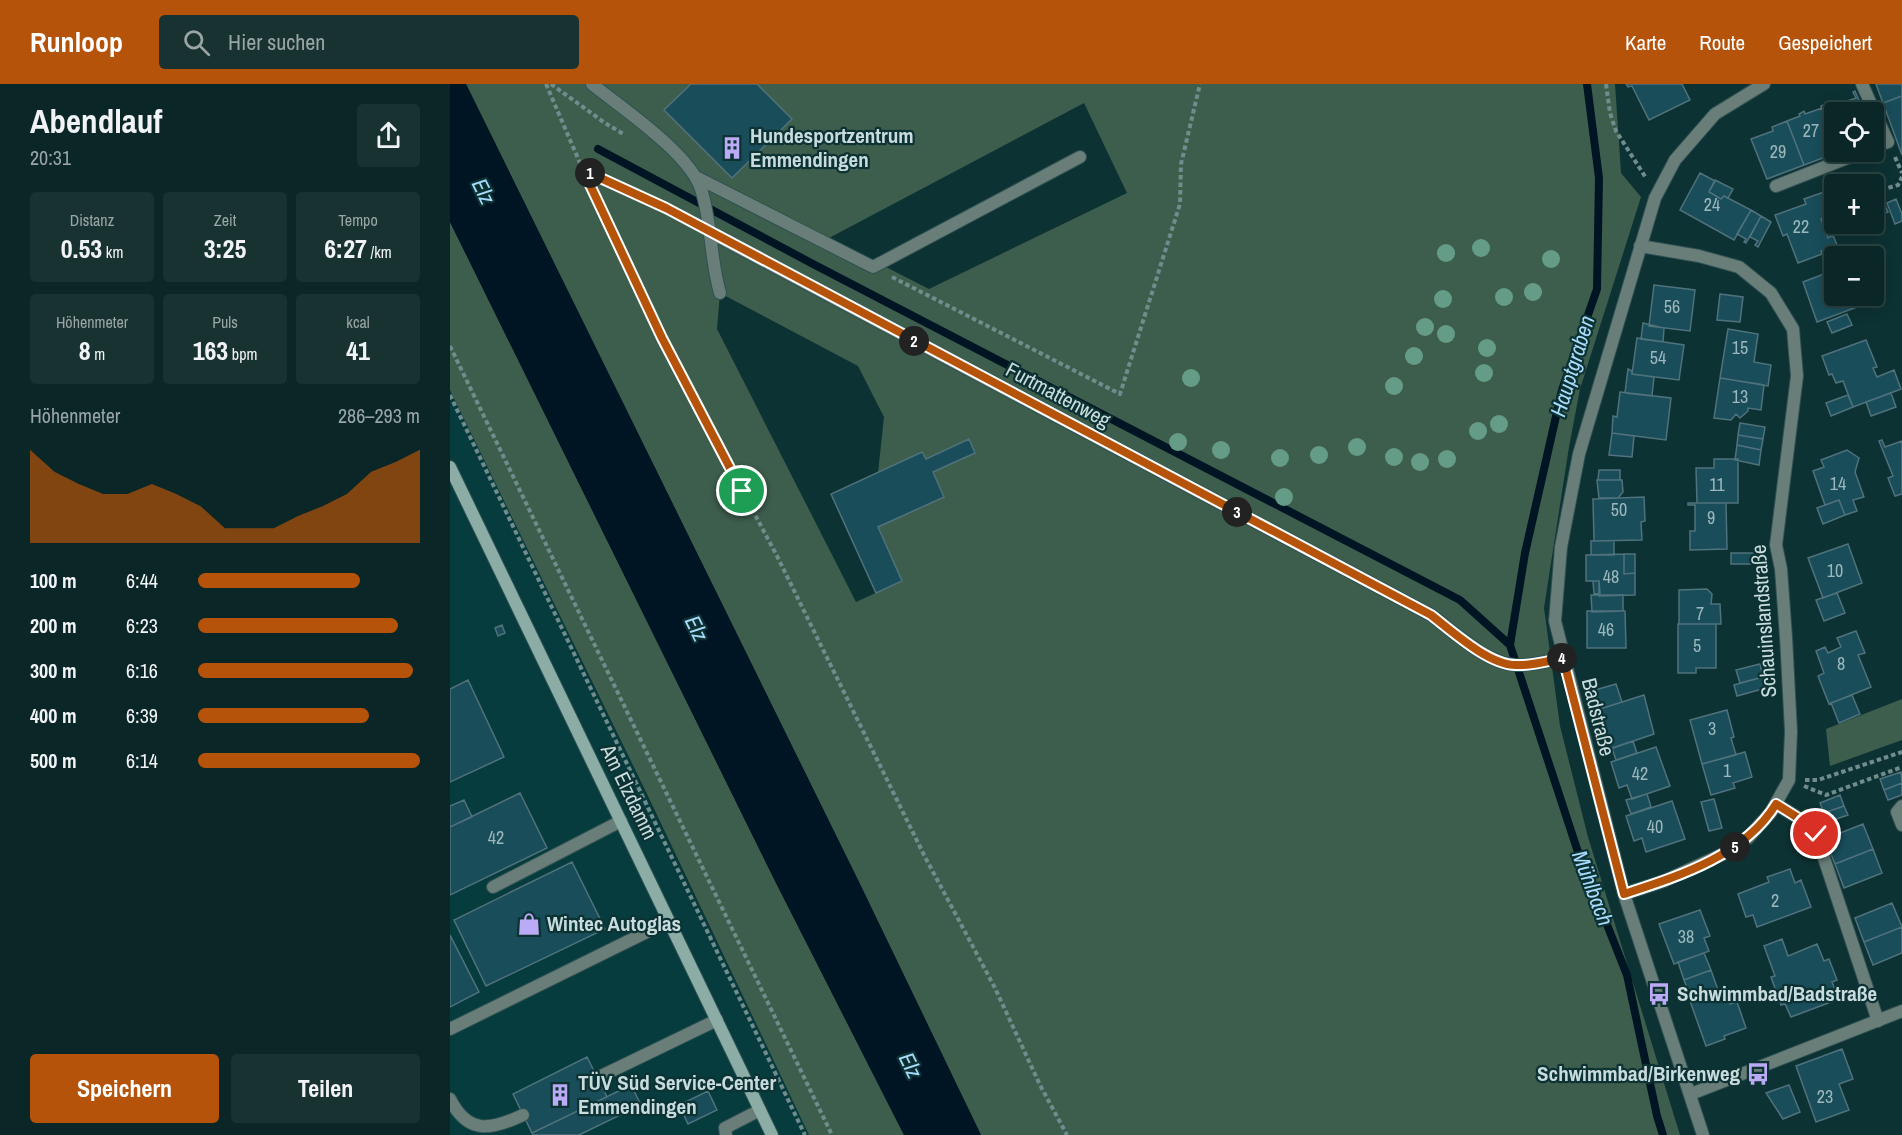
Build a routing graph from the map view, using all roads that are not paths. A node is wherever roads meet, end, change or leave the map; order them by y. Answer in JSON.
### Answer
{"nodes":[{"id":1,"x":592,"y":84,"type":"edge"},
{"id":2,"x":1764,"y":84,"type":"edge"},
{"id":3,"x":1862,"y":84,"type":"edge"},
{"id":4,"x":1870,"y":102,"type":"edge"},
{"id":5,"x":1080,"y":157,"type":"dead end"},
{"id":6,"x":1837,"y":162,"type":"edge"},
{"id":7,"x":698,"y":183,"type":"junction"},
{"id":8,"x":1776,"y":186,"type":"dead end"},
{"id":9,"x":711,"y":233,"type":"junction"},
{"id":10,"x":1640,"y":246,"type":"junction"},
{"id":11,"x":720,"y":293,"type":"dead end"},
{"id":12,"x":450,"y":467,"type":"edge"},
{"id":13,"x":1563,"y":658,"type":"junction"},
{"id":14,"x":1776,"y":804,"type":"junction"},
{"id":15,"x":1902,"y":806,"type":"edge"},
{"id":16,"x":621,"y":821,"type":"junction"},
{"id":17,"x":1902,"y":825,"type":"edge"},
{"id":18,"x":493,"y":887,"type":"dead end"},
{"id":19,"x":1624,"y":894,"type":"junction"},
{"id":20,"x":669,"y":921,"type":"junction"},
{"id":21,"x":1902,"y":1011,"type":"edge"},
{"id":22,"x":717,"y":1020,"type":"junction"},
{"id":23,"x":1878,"y":1021,"type":"junction"},
{"id":24,"x":450,"y":1029,"type":"edge"},
{"id":25,"x":597,"y":1078,"type":"dead end"},
{"id":26,"x":1690,"y":1094,"type":"junction"},
{"id":27,"x":450,"y":1099,"type":"edge"},
{"id":28,"x":760,"y":1110,"type":"junction"},
{"id":29,"x":523,"y":1115,"type":"dead end"},
{"id":30,"x":726,"y":1135,"type":"edge"},
{"id":31,"x":772,"y":1135,"type":"edge"},
{"id":32,"x":1703,"y":1135,"type":"edge"}],
"edges":[{"from":1,"to":7,"type":"street"},
{"from":2,"to":10,"type":"street","name":"Badstraße"},
{"from":3,"to":4,"type":"street"},
{"from":5,"to":7,"type":"street"},
{"from":6,"to":8,"type":"street"},
{"from":7,"to":9,"type":"street"},
{"from":9,"to":11,"type":"street"},
{"from":9,"to":13,"type":"street","name":"Furtmattenweg"},
{"from":10,"to":13,"type":"street","name":"Badstraße"},
{"from":10,"to":14,"type":"street","name":"Schauinslandstraße"},
{"from":12,"to":16,"type":"street","name":"Am Elzdamm"},
{"from":13,"to":19,"type":"street","name":"Badstraße"},
{"from":14,"to":19,"type":"street","name":"Schauinslandstraße"},
{"from":14,"to":23,"type":"street"},
{"from":15,"to":17,"type":"street"},
{"from":16,"to":18,"type":"street"},
{"from":16,"to":20,"type":"street","name":"Am Elzdamm"},
{"from":19,"to":26,"type":"street","name":"Badstraße"},
{"from":20,"to":22,"type":"street","name":"Am Elzdamm"},
{"from":20,"to":24,"type":"street"},
{"from":21,"to":23,"type":"street"},
{"from":22,"to":25,"type":"street"},
{"from":22,"to":28,"type":"street","name":"Am Elzdamm"},
{"from":23,"to":26,"type":"street"},
{"from":26,"to":32,"type":"street","name":"Badstraße"},
{"from":27,"to":29,"type":"street"},
{"from":28,"to":30,"type":"street"},
{"from":28,"to":31,"type":"street","name":"Am Elzdamm"}]}
